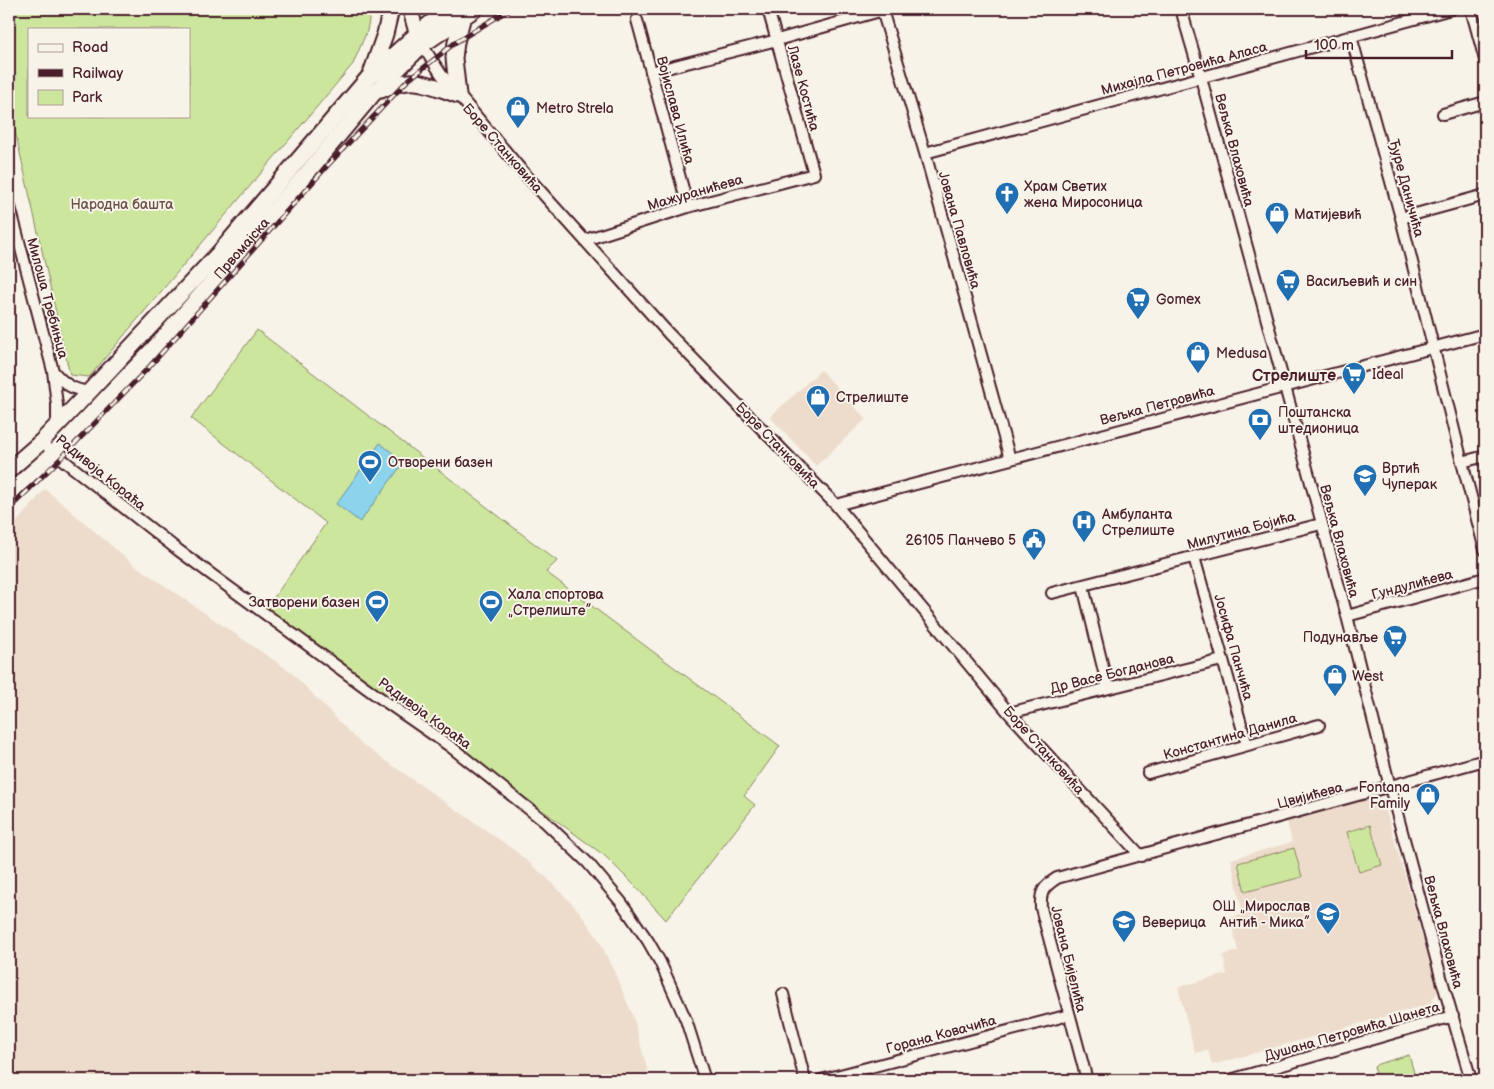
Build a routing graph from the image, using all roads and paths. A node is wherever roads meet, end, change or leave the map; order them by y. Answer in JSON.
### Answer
{"nodes":[{"id":1,"x":391,"y":9,"type":"edge"},
{"id":2,"x":410,"y":9,"type":"edge"},
{"id":3,"x":449,"y":9,"type":"edge"},
{"id":4,"x":768,"y":9,"type":"edge"},
{"id":5,"x":1181,"y":9,"type":"edge"},
{"id":6,"x":1451,"y":9,"type":"edge"},
{"id":7,"x":1471,"y":9,"type":"edge"},
{"id":8,"x":885,"y":10,"type":"edge"},
{"id":9,"x":469,"y":13,"type":"edge"},
{"id":10,"x":637,"y":20,"type":"dead end"},
{"id":11,"x":1351,"y":36,"type":"junction"},
{"id":12,"x":420,"y":40,"type":"junction"},
{"id":13,"x":777,"y":40,"type":"junction"},
{"id":14,"x":1485,"y":60,"type":"edge"},
{"id":15,"x":651,"y":72,"type":"junction"},
{"id":16,"x":369,"y":77,"type":"junction"},
{"id":17,"x":1201,"y":78,"type":"junction"},
{"id":18,"x":374,"y":94,"type":"junction"},
{"id":19,"x":458,"y":95,"type":"junction"},
{"id":20,"x":1485,"y":102,"type":"edge"},
{"id":21,"x":1443,"y":114,"type":"dead end"},
{"id":22,"x":925,"y":153,"type":"junction"},
{"id":23,"x":814,"y":174,"type":"joint"},
{"id":24,"x":1485,"y":196,"type":"edge"},
{"id":25,"x":9,"y":203,"type":"edge"},
{"id":26,"x":688,"y":207,"type":"junction"},
{"id":27,"x":1401,"y":218,"type":"junction"},
{"id":28,"x":585,"y":240,"type":"junction"},
{"id":29,"x":1485,"y":334,"type":"edge"},
{"id":30,"x":1433,"y":347,"type":"junction"},
{"id":31,"x":53,"y":370,"type":"junction"},
{"id":32,"x":1285,"y":385,"type":"junction"},
{"id":33,"x":90,"y":392,"type":"junction"},
{"id":34,"x":57,"y":425,"type":"junction"},
{"id":35,"x":41,"y":442,"type":"junction"},
{"id":36,"x":54,"y":453,"type":"junction"},
{"id":37,"x":1485,"y":456,"type":"edge"},
{"id":38,"x":1010,"y":458,"type":"junction"},
{"id":39,"x":1462,"y":462,"type":"junction"},
{"id":40,"x":9,"y":470,"type":"edge"},
{"id":41,"x":9,"y":493,"type":"edge"},
{"id":42,"x":836,"y":504,"type":"junction"},
{"id":43,"x":1321,"y":524,"type":"junction"},
{"id":44,"x":1485,"y":550,"type":"edge"},
{"id":45,"x":1194,"y":557,"type":"junction"},
{"id":46,"x":1485,"y":578,"type":"edge"},
{"id":47,"x":1083,"y":586,"type":"junction"},
{"id":48,"x":1052,"y":593,"type":"dead end"},
{"id":49,"x":1347,"y":616,"type":"junction"},
{"id":50,"x":1222,"y":660,"type":"junction"},
{"id":51,"x":1108,"y":688,"type":"junction"},
{"id":52,"x":1009,"y":713,"type":"junction"},
{"id":53,"x":1319,"y":725,"type":"dead end"},
{"id":54,"x":1247,"y":745,"type":"junction"},
{"id":55,"x":1485,"y":760,"type":"edge"},
{"id":56,"x":1148,"y":773,"type":"dead end"},
{"id":57,"x":1390,"y":787,"type":"junction"},
{"id":58,"x":1141,"y":856,"type":"junction"},
{"id":59,"x":783,"y":994,"type":"dead end"},
{"id":60,"x":1069,"y":1015,"type":"junction"},
{"id":61,"x":1453,"y":1016,"type":"junction"},
{"id":62,"x":705,"y":1080,"type":"edge"},
{"id":63,"x":805,"y":1080,"type":"edge"},
{"id":64,"x":821,"y":1080,"type":"edge"},
{"id":65,"x":1087,"y":1080,"type":"edge"},
{"id":66,"x":1230,"y":1080,"type":"edge"},
{"id":67,"x":1471,"y":1080,"type":"edge"}],
"edges":[{"from":1,"to":16,"type":"main road"},
{"from":2,"to":12,"type":"street"},
{"from":3,"to":12,"type":"main road","name":"Првомајска"},
{"from":4,"to":13,"type":"street","name":"Лазе Костића"},
{"from":5,"to":17,"type":"street","name":"Вељка Влаховића"},
{"from":6,"to":11,"type":"street","name":"Михајла Петровића Аласа"},
{"from":7,"to":14,"type":"street"},
{"from":8,"to":13,"type":"street"},
{"from":8,"to":22,"type":"street","name":"Јована Павловића"},
{"from":9,"to":12,"type":"main road","name":"Првомајска"},
{"from":9,"to":19,"type":"main road"},
{"from":10,"to":15,"type":"street","name":"Војислава Илића"},
{"from":11,"to":17,"type":"street","name":"Михајла Петровића Аласа"},
{"from":11,"to":27,"type":"street","name":"Ђуре Даничића"},
{"from":12,"to":16,"type":"main road","name":"Првомајска"},
{"from":12,"to":18,"type":"main road","name":"Првомајска"},
{"from":12,"to":19,"type":"street","name":"Боре Станковића"},
{"from":13,"to":15,"type":"street"},
{"from":13,"to":23,"type":"street","name":"Лазе Костића"},
{"from":15,"to":26,"type":"street","name":"Војислава Илића"},
{"from":16,"to":33,"type":"main road","name":"Првомајска"},
{"from":17,"to":22,"type":"street","name":"Михајла Петровића Аласа"},
{"from":17,"to":32,"type":"street","name":"Вељка Влаховића"},
{"from":18,"to":19,"type":"main road"},
{"from":18,"to":36,"type":"main road","name":"Првомајска"},
{"from":19,"to":28,"type":"street","name":"Боре Станковића"},
{"from":20,"to":21,"type":"street"},
{"from":22,"to":38,"type":"street","name":"Јована Павловића"},
{"from":23,"to":26,"type":"street","name":"Мажуранићева"},
{"from":24,"to":27,"type":"street"},
{"from":25,"to":31,"type":"street","name":"Милоша Требињца"},
{"from":26,"to":28,"type":"street","name":"Мажуранићева"},
{"from":27,"to":30,"type":"street","name":"Ђуре Даничића"},
{"from":28,"to":42,"type":"street","name":"Боре Станковића"},
{"from":29,"to":30,"type":"street","name":"Вељка Петровића"},
{"from":30,"to":32,"type":"street","name":"Вељка Петровића"},
{"from":30,"to":39,"type":"street","name":"Ђуре Даничића"},
{"from":31,"to":33,"type":"street"},
{"from":31,"to":34,"type":"street","name":"Милоша Требињца"},
{"from":32,"to":38,"type":"street","name":"Вељка Петровића"},
{"from":32,"to":43,"type":"street","name":"Вељка Влаховића"},
{"from":33,"to":34,"type":"main road","name":"Првомајска"},
{"from":34,"to":35,"type":"main road","name":"Првомајска"},
{"from":35,"to":36,"type":"street","name":"Радивоја Кораћа"},
{"from":35,"to":40,"type":"main road","name":"Првомајска"},
{"from":36,"to":41,"type":"main road","name":"Првомајска"},
{"from":36,"to":62,"type":"street","name":"Радивоја Кораћа"},
{"from":37,"to":39,"type":"street"},
{"from":38,"to":42,"type":"street","name":"Вељка Петровића"},
{"from":39,"to":44,"type":"street","name":"Ђуре Даничића"},
{"from":42,"to":52,"type":"street","name":"Боре Станковића"},
{"from":43,"to":45,"type":"street","name":"Милутина Бојића"},
{"from":43,"to":49,"type":"street","name":"Вељка Влаховића"},
{"from":45,"to":47,"type":"street","name":"Милутина Бојића"},
{"from":45,"to":50,"type":"street","name":"Јосифа Панчића"},
{"from":46,"to":49,"type":"street","name":"Гундулићева"},
{"from":47,"to":48,"type":"street","name":"Милутина Бојића"},
{"from":47,"to":51,"type":"street"},
{"from":49,"to":57,"type":"street","name":"Вељка Влаховића"},
{"from":50,"to":51,"type":"street","name":"Др Васе Богданова"},
{"from":50,"to":54,"type":"street","name":"Јосифа Панчића"},
{"from":51,"to":52,"type":"street","name":"Др Васе Богданова"},
{"from":52,"to":58,"type":"street","name":"Боре Станковића"},
{"from":53,"to":54,"type":"street","name":"Константина Данила"},
{"from":54,"to":56,"type":"street","name":"Константина Данила"},
{"from":55,"to":57,"type":"street","name":"Цвијићева"},
{"from":57,"to":58,"type":"street","name":"Цвијићева"},
{"from":57,"to":61,"type":"street","name":"Вељка Влаховића"},
{"from":58,"to":60,"type":"street","name":"Јована Бијелића"},
{"from":59,"to":63,"type":"street"},
{"from":60,"to":64,"type":"street","name":"Горана Ковачића"},
{"from":60,"to":65,"type":"street","name":"Јована Бијелића"},
{"from":61,"to":66,"type":"street","name":"Душана Петровића Шанета"},
{"from":61,"to":67,"type":"street","name":"Вељка Влаховића"}]}
